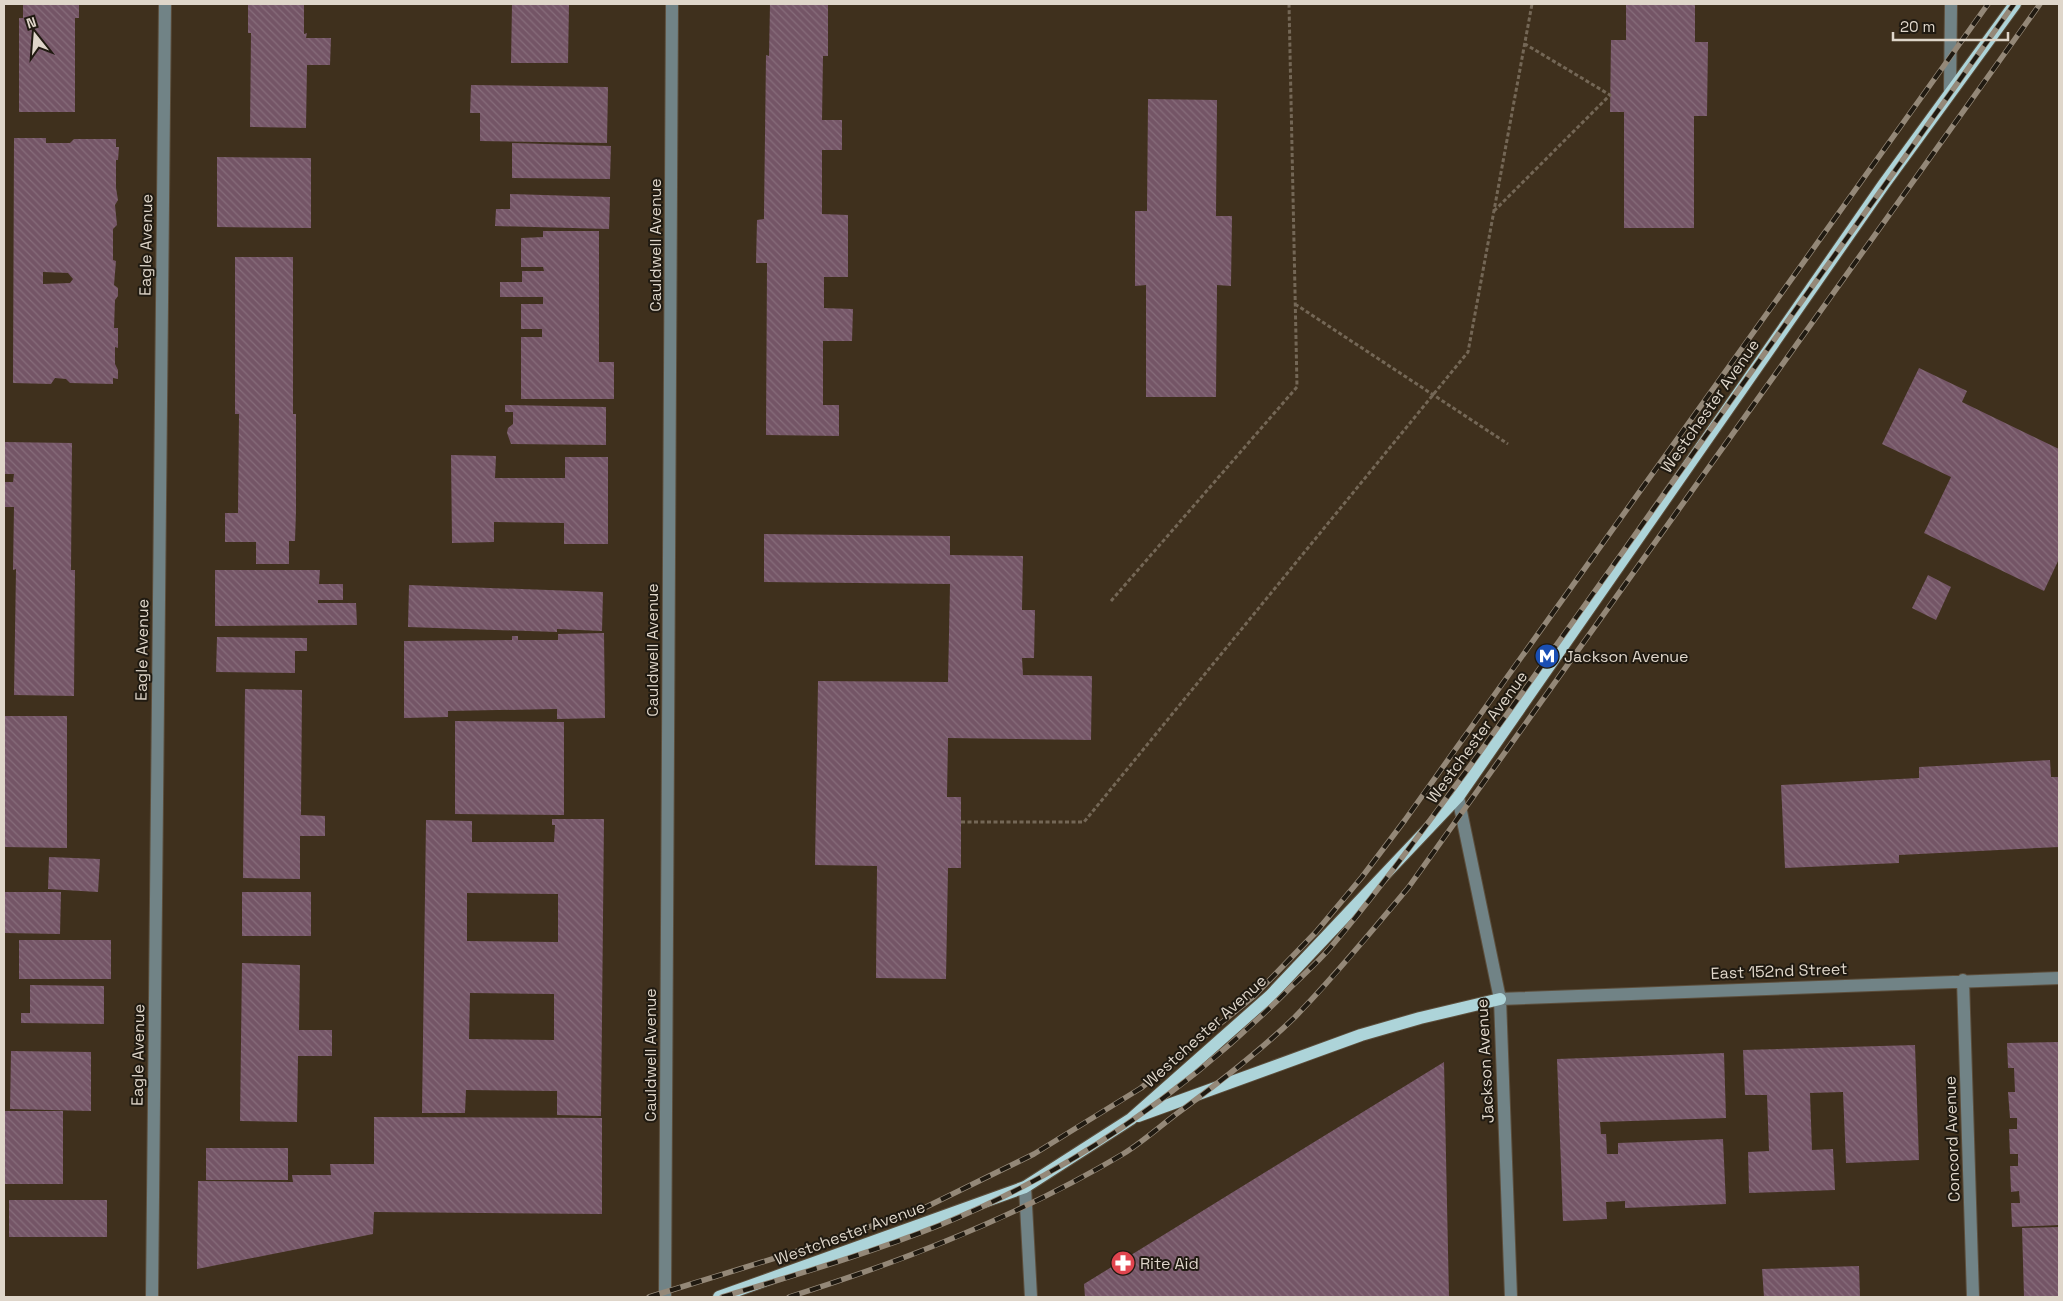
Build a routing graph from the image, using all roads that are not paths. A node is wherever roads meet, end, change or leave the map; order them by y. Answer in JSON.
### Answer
{"nodes":[{"id":1,"x":165,"y":4,"type":"edge"},
{"id":2,"x":672,"y":4,"type":"edge"},
{"id":3,"x":1951,"y":4,"type":"edge"},
{"id":4,"x":2015,"y":4,"type":"edge"},
{"id":5,"x":1950,"y":91,"type":"junction"},
{"id":6,"x":1458,"y":797,"type":"junction"},
{"id":7,"x":2059,"y":978,"type":"edge"},
{"id":8,"x":1963,"y":980,"type":"junction"},
{"id":9,"x":1500,"y":998,"type":"junction"},
{"id":10,"x":1131,"y":1119,"type":"junction"},
{"id":11,"x":1025,"y":1186,"type":"junction"},
{"id":12,"x":152,"y":1297,"type":"edge"},
{"id":13,"x":665,"y":1297,"type":"edge"},
{"id":14,"x":719,"y":1297,"type":"edge"},
{"id":15,"x":1031,"y":1297,"type":"edge"},
{"id":16,"x":1511,"y":1297,"type":"edge"},
{"id":17,"x":1973,"y":1297,"type":"edge"}],
"edges":[{"from":1,"to":12,"type":"street","name":"Eagle Avenue"},
{"from":2,"to":13,"type":"street","name":"Cauldwell Avenue"},
{"from":3,"to":5,"type":"street"},
{"from":4,"to":5,"type":"main road","name":"Westchester Avenue"},
{"from":5,"to":6,"type":"main road","name":"Westchester Avenue"},
{"from":6,"to":9,"type":"street","name":"Jackson Avenue"},
{"from":6,"to":10,"type":"main road","name":"Westchester Avenue"},
{"from":7,"to":8,"type":"street","name":"East 152nd Street"},
{"from":8,"to":9,"type":"street","name":"East 152nd Street"},
{"from":8,"to":17,"type":"street","name":"Concord Avenue"},
{"from":9,"to":10,"type":"main road"},
{"from":9,"to":16,"type":"street","name":"Jackson Avenue"},
{"from":10,"to":11,"type":"main road","name":"Westchester Avenue"},
{"from":11,"to":14,"type":"main road","name":"Westchester Avenue"},
{"from":11,"to":15,"type":"street"}]}
